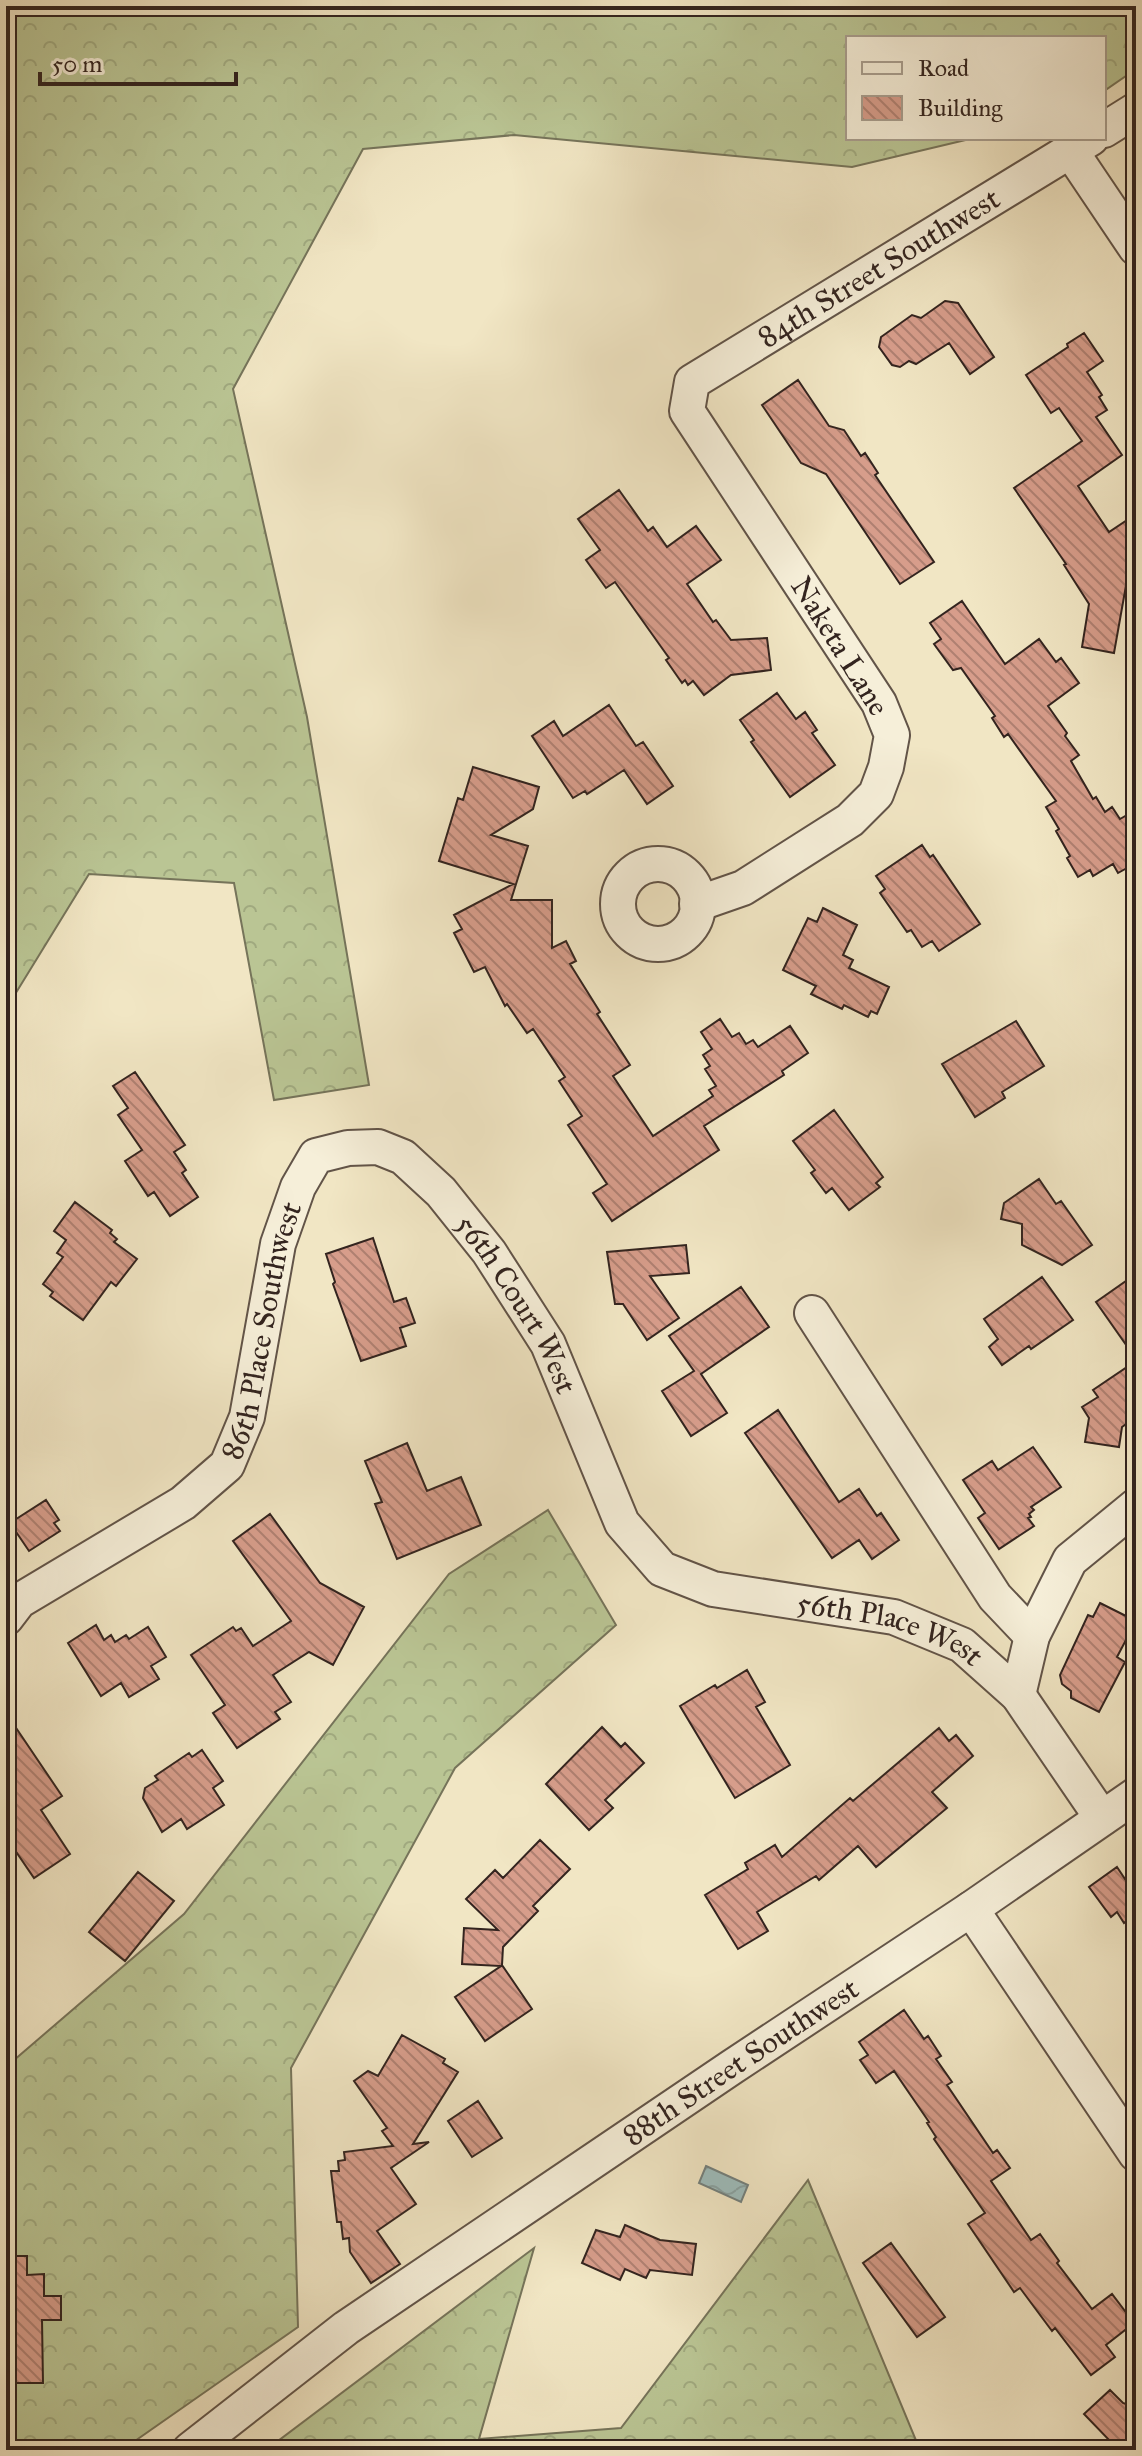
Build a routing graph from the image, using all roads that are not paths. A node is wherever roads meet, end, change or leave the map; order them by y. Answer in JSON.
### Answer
{"nodes":[{"id":1,"x":1136,"y":110,"type":"edge"},
{"id":2,"x":1106,"y":129,"type":"edge"},
{"id":3,"x":1081,"y":144,"type":"edge"},
{"id":4,"x":1136,"y":248,"type":"edge"},
{"id":5,"x":687,"y":411,"type":"joint"},
{"id":6,"x":697,"y":904,"type":"dead end"},
{"id":7,"x":348,"y":1148,"type":"joint"},
{"id":8,"x":812,"y":1313,"type":"dead end"},
{"id":9,"x":1136,"y":1506,"type":"edge"},
{"id":10,"x":622,"y":1523,"type":"joint"},
{"id":11,"x":10,"y":1600,"type":"edge"},
{"id":12,"x":1032,"y":1636,"type":"junction"},
{"id":13,"x":1018,"y":1695,"type":"junction"},
{"id":14,"x":1136,"y":1795,"type":"edge"},
{"id":15,"x":1102,"y":1818,"type":"junction"},
{"id":16,"x":971,"y":1909,"type":"junction"},
{"id":17,"x":1136,"y":2154,"type":"edge"},
{"id":18,"x":190,"y":2450,"type":"edge"}],
"edges":[{"from":1,"to":2,"type":"street"},
{"from":3,"to":4,"type":"street"},
{"from":3,"to":5,"type":"street","name":"84th Street Southwest"},
{"from":5,"to":6,"type":"street","name":"Naketa Lane"},
{"from":7,"to":10,"type":"street","name":"56th Court West"},
{"from":7,"to":11,"type":"street","name":"86th Place Southwest"},
{"from":8,"to":12,"type":"street"},
{"from":9,"to":12,"type":"street"},
{"from":10,"to":13,"type":"street","name":"56th Place West"},
{"from":12,"to":13,"type":"street"},
{"from":13,"to":15,"type":"street","name":"56th Place West"},
{"from":14,"to":15,"type":"street","name":"88th Street Southwest"},
{"from":15,"to":16,"type":"street","name":"88th Street Southwest"},
{"from":16,"to":17,"type":"street"},
{"from":16,"to":18,"type":"street","name":"88th Street Southwest"}]}
